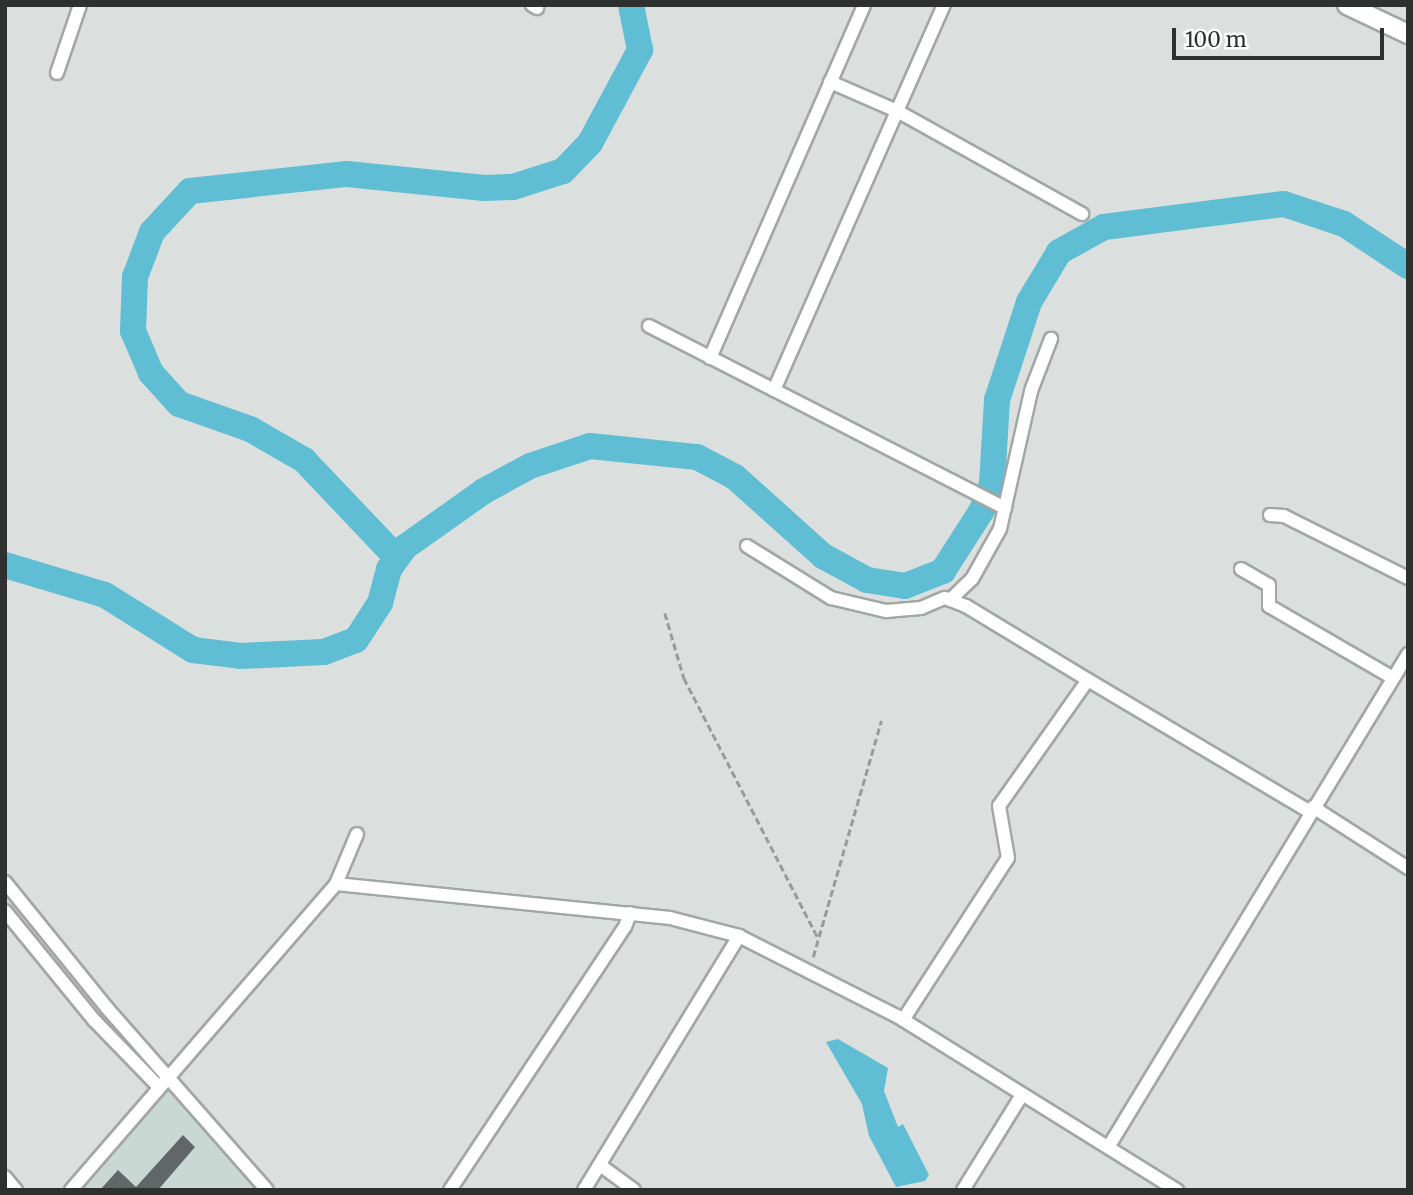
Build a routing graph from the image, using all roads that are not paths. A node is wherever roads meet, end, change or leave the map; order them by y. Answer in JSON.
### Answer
{"nodes":[{"id":1,"x":80,"y":5,"type":"edge"},
{"id":2,"x":864,"y":5,"type":"edge"},
{"id":3,"x":944,"y":5,"type":"edge"},
{"id":4,"x":1347,"y":5,"type":"edge"},
{"id":5,"x":1408,"y":34,"type":"edge"},
{"id":6,"x":57,"y":73,"type":"dead end"},
{"id":7,"x":830,"y":82,"type":"junction"},
{"id":8,"x":897,"y":111,"type":"junction"},
{"id":9,"x":1082,"y":214,"type":"dead end"},
{"id":10,"x":649,"y":326,"type":"dead end"},
{"id":11,"x":1051,"y":339,"type":"dead end"},
{"id":12,"x":710,"y":358,"type":"junction"},
{"id":13,"x":774,"y":390,"type":"junction"},
{"id":14,"x":1005,"y":508,"type":"junction"},
{"id":15,"x":1270,"y":515,"type":"dead end"},
{"id":16,"x":747,"y":546,"type":"dead end"},
{"id":17,"x":1241,"y":569,"type":"dead end"},
{"id":18,"x":1408,"y":578,"type":"edge"},
{"id":19,"x":950,"y":600,"type":"junction"},
{"id":20,"x":1408,"y":654,"type":"edge"},
{"id":21,"x":1393,"y":678,"type":"junction"},
{"id":22,"x":1088,"y":680,"type":"junction"},
{"id":23,"x":1312,"y":810,"type":"junction"},
{"id":24,"x":357,"y":834,"type":"dead end"},
{"id":25,"x":1408,"y":868,"type":"edge"},
{"id":26,"x":5,"y":882,"type":"edge"},
{"id":27,"x":336,"y":884,"type":"junction"},
{"id":28,"x":5,"y":911,"type":"edge"},
{"id":29,"x":630,"y":913,"type":"junction"},
{"id":30,"x":739,"y":936,"type":"junction"},
{"id":31,"x":903,"y":1020,"type":"junction"},
{"id":32,"x":167,"y":1074,"type":"junction"},
{"id":33,"x":158,"y":1086,"type":"junction"},
{"id":34,"x":1022,"y":1095,"type":"junction"},
{"id":35,"x":1108,"y":1146,"type":"junction"},
{"id":36,"x":600,"y":1165,"type":"junction"},
{"id":37,"x":5,"y":1177,"type":"edge"},
{"id":38,"x":16,"y":1190,"type":"edge"},
{"id":39,"x":71,"y":1190,"type":"edge"},
{"id":40,"x":267,"y":1190,"type":"edge"},
{"id":41,"x":450,"y":1190,"type":"edge"},
{"id":42,"x":584,"y":1190,"type":"edge"},
{"id":43,"x":634,"y":1190,"type":"edge"},
{"id":44,"x":963,"y":1190,"type":"edge"},
{"id":45,"x":1177,"y":1190,"type":"edge"}],
"edges":[{"from":1,"to":6,"type":"street"},
{"from":2,"to":7,"type":"street"},
{"from":3,"to":8,"type":"street"},
{"from":4,"to":5,"type":"street"},
{"from":7,"to":8,"type":"street"},
{"from":7,"to":12,"type":"street"},
{"from":8,"to":9,"type":"street"},
{"from":8,"to":13,"type":"street"},
{"from":10,"to":12,"type":"street"},
{"from":11,"to":14,"type":"street"},
{"from":12,"to":13,"type":"street"},
{"from":13,"to":14,"type":"street"},
{"from":14,"to":19,"type":"street"},
{"from":15,"to":18,"type":"street"},
{"from":16,"to":19,"type":"street"},
{"from":17,"to":21,"type":"street"},
{"from":19,"to":22,"type":"street"},
{"from":20,"to":21,"type":"street"},
{"from":21,"to":23,"type":"street"},
{"from":22,"to":23,"type":"street"},
{"from":22,"to":31,"type":"street"},
{"from":23,"to":25,"type":"street"},
{"from":23,"to":35,"type":"street"},
{"from":24,"to":27,"type":"street"},
{"from":26,"to":32,"type":"street"},
{"from":27,"to":29,"type":"street"},
{"from":27,"to":32,"type":"street"},
{"from":28,"to":33,"type":"street"},
{"from":29,"to":30,"type":"street"},
{"from":29,"to":41,"type":"street"},
{"from":30,"to":31,"type":"street"},
{"from":30,"to":36,"type":"street"},
{"from":31,"to":34,"type":"street"},
{"from":32,"to":33,"type":"street"},
{"from":32,"to":40,"type":"street"},
{"from":33,"to":39,"type":"street"},
{"from":34,"to":35,"type":"street"},
{"from":34,"to":44,"type":"street"},
{"from":35,"to":45,"type":"street"},
{"from":36,"to":42,"type":"street"},
{"from":36,"to":43,"type":"street"},
{"from":37,"to":38,"type":"street"}]}
